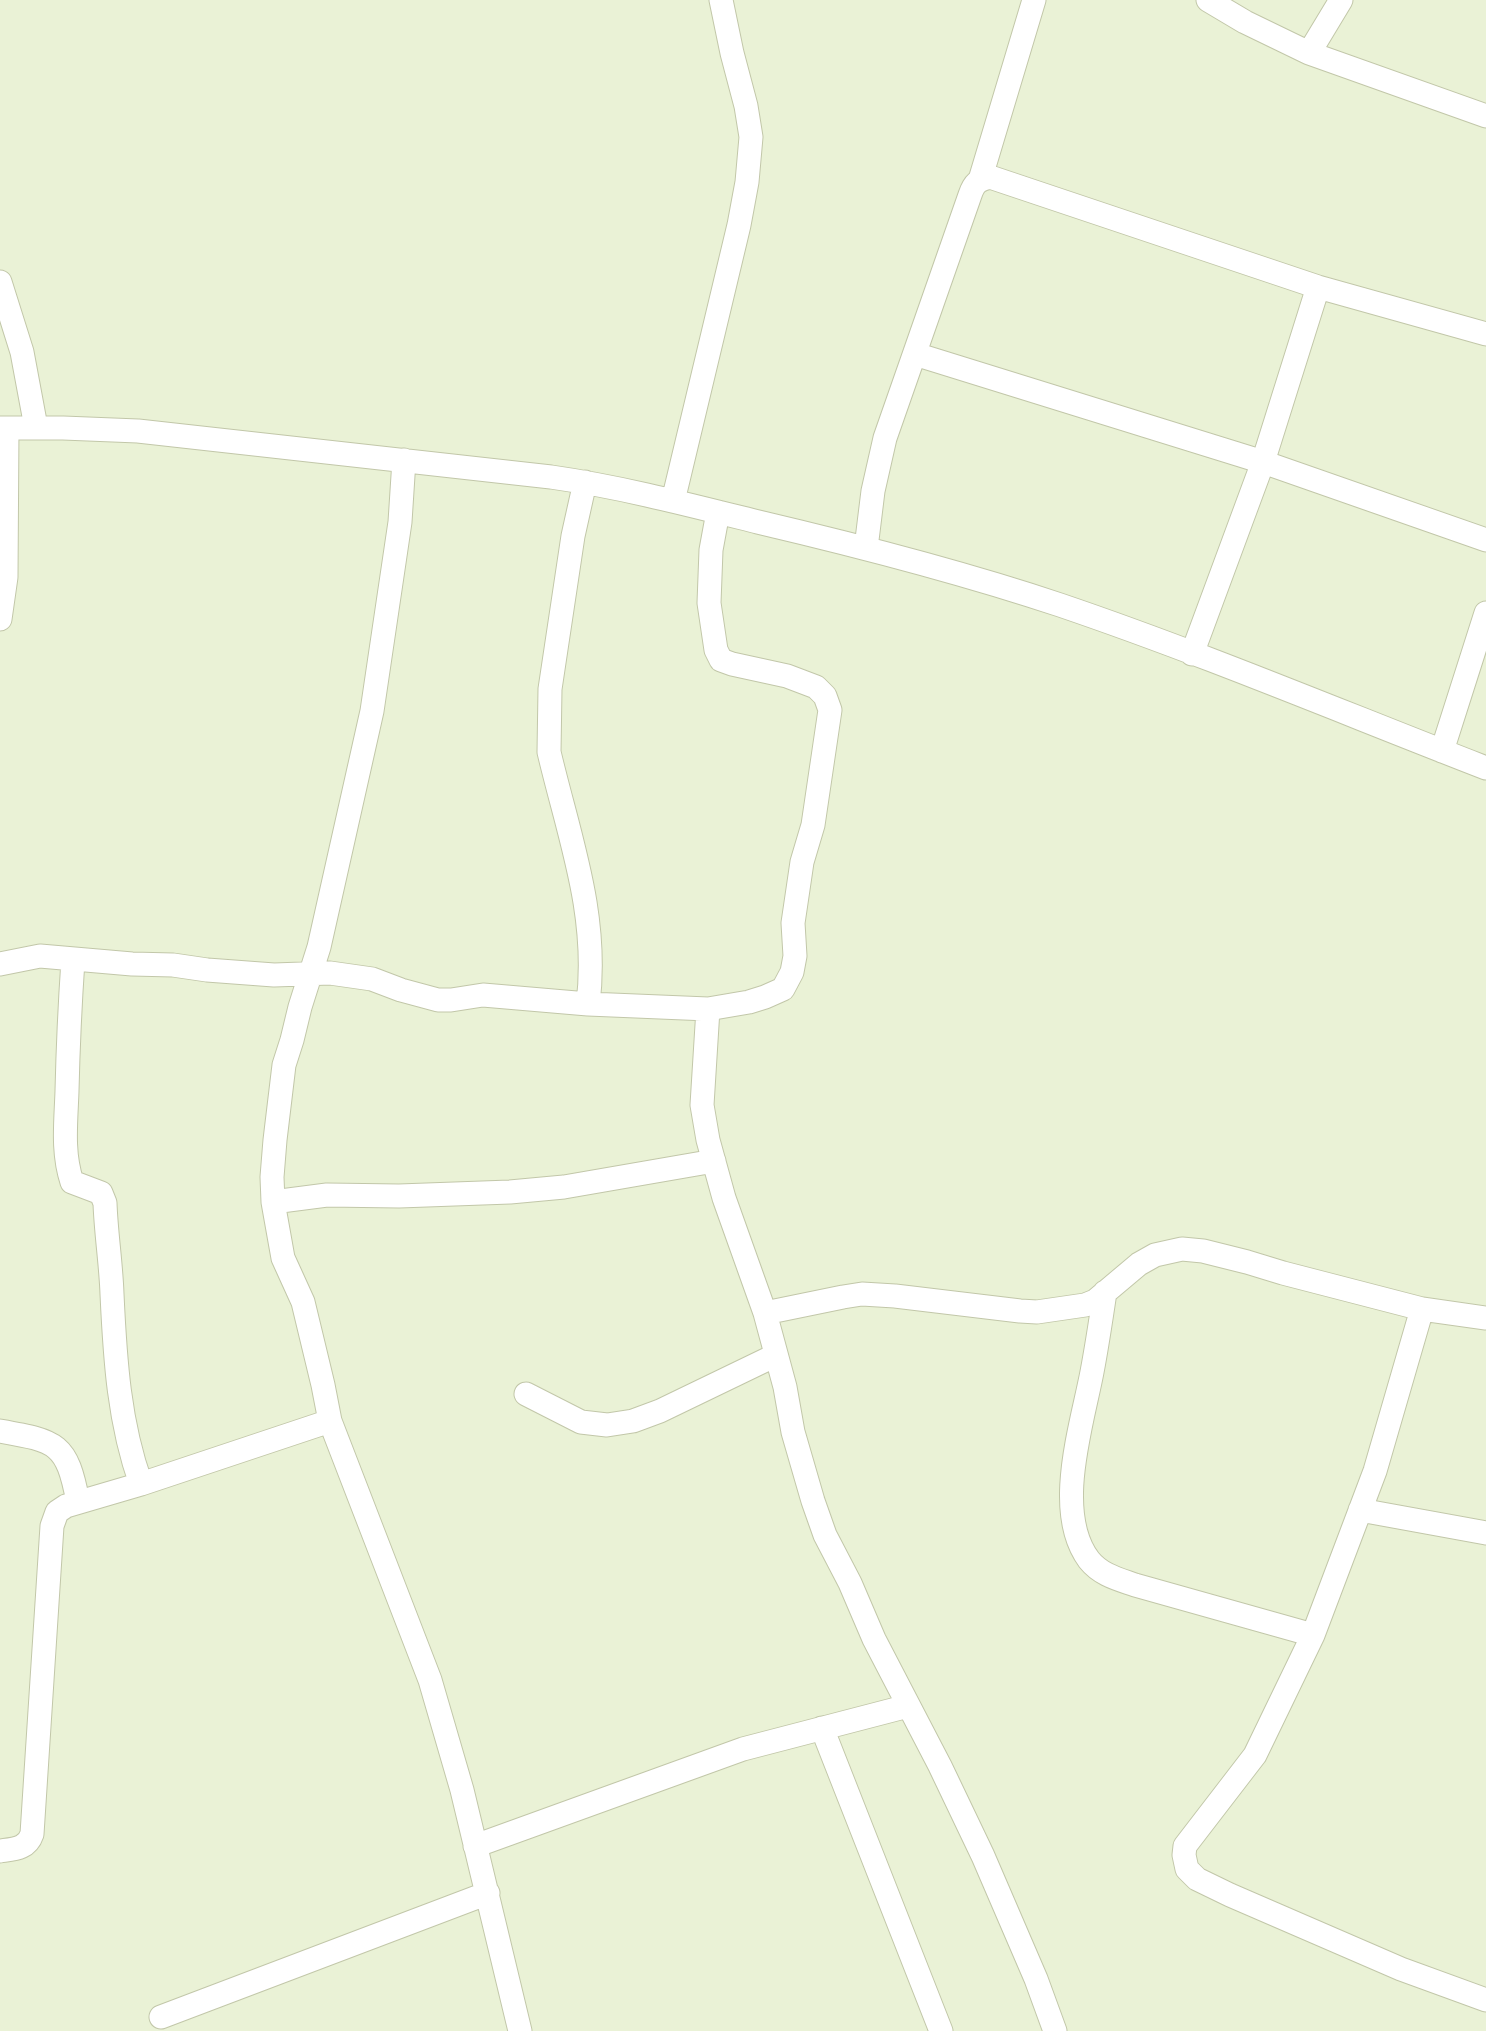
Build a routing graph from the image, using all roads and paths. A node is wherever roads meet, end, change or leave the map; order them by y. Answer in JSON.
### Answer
{"nodes":[{"id":1,"x":721,"y":0,"type":"edge"},
{"id":2,"x":1034,"y":0,"type":"edge"},
{"id":3,"x":1208,"y":0,"type":"edge"},
{"id":4,"x":1341,"y":0,"type":"edge"},
{"id":5,"x":1309,"y":53,"type":"junction"},
{"id":6,"x":1486,"y":116,"type":"edge"},
{"id":7,"x":980,"y":180,"type":"junction"},
{"id":8,"x":0,"y":282,"type":"edge"},
{"id":9,"x":1318,"y":287,"type":"junction"},
{"id":10,"x":1486,"y":334,"type":"edge"},
{"id":11,"x":915,"y":354,"type":"junction"},
{"id":12,"x":36,"y":427,"type":"junction"},
{"id":13,"x":4,"y":428,"type":"edge"},
{"id":14,"x":404,"y":460,"type":"junction"},
{"id":15,"x":1263,"y":462,"type":"junction"},
{"id":16,"x":585,"y":482,"type":"junction"},
{"id":17,"x":673,"y":501,"type":"junction"},
{"id":18,"x":718,"y":512,"type":"junction"},
{"id":19,"x":1486,"y":540,"type":"edge"},
{"id":20,"x":866,"y":548,"type":"junction"},
{"id":21,"x":2,"y":595,"type":"edge"},
{"id":22,"x":1486,"y":613,"type":"edge"},
{"id":23,"x":0,"y":620,"type":"edge"},
{"id":24,"x":1192,"y":654,"type":"junction"},
{"id":25,"x":1442,"y":751,"type":"junction"},
{"id":26,"x":1486,"y":768,"type":"edge"},
{"id":27,"x":73,"y":960,"type":"junction"},
{"id":28,"x":0,"y":964,"type":"edge"},
{"id":29,"x":311,"y":974,"type":"junction"},
{"id":30,"x":588,"y":1004,"type":"junction"},
{"id":31,"x":708,"y":1009,"type":"junction"},
{"id":32,"x":714,"y":1161,"type":"junction"},
{"id":33,"x":273,"y":1202,"type":"junction"},
{"id":34,"x":1105,"y":1292,"type":"junction"},
{"id":35,"x":1422,"y":1309,"type":"junction"},
{"id":36,"x":765,"y":1313,"type":"junction"},
{"id":37,"x":1486,"y":1318,"type":"edge"},
{"id":38,"x":776,"y":1355,"type":"junction"},
{"id":39,"x":526,"y":1394,"type":"dead end"},
{"id":40,"x":330,"y":1421,"type":"junction"},
{"id":41,"x":0,"y":1431,"type":"edge"},
{"id":42,"x":141,"y":1484,"type":"junction"},
{"id":43,"x":78,"y":1502,"type":"junction"},
{"id":44,"x":1360,"y":1510,"type":"junction"},
{"id":45,"x":1486,"y":1533,"type":"edge"},
{"id":46,"x":1313,"y":1635,"type":"junction"},
{"id":47,"x":908,"y":1706,"type":"junction"},
{"id":48,"x":822,"y":1728,"type":"junction"},
{"id":49,"x":475,"y":1846,"type":"junction"},
{"id":50,"x":0,"y":1850,"type":"edge"},
{"id":51,"x":488,"y":1893,"type":"junction"},
{"id":52,"x":1486,"y":2000,"type":"edge"},
{"id":53,"x":161,"y":2017,"type":"dead end"},
{"id":54,"x":520,"y":2031,"type":"edge"},
{"id":55,"x":941,"y":2031,"type":"edge"},
{"id":56,"x":1055,"y":2031,"type":"edge"}],
"edges":[{"from":1,"to":17,"type":"street"},
{"from":2,"to":7,"type":"street"},
{"from":3,"to":5,"type":"street"},
{"from":4,"to":5,"type":"street"},
{"from":5,"to":6,"type":"street"},
{"from":7,"to":9,"type":"street"},
{"from":7,"to":11,"type":"street"},
{"from":8,"to":12,"type":"street"},
{"from":9,"to":10,"type":"street"},
{"from":9,"to":15,"type":"street"},
{"from":11,"to":15,"type":"street"},
{"from":11,"to":20,"type":"street"},
{"from":12,"to":13,"type":"street"},
{"from":12,"to":14,"type":"street"},
{"from":13,"to":21,"type":"street"},
{"from":14,"to":16,"type":"street"},
{"from":14,"to":29,"type":"street"},
{"from":15,"to":19,"type":"street"},
{"from":15,"to":24,"type":"street"},
{"from":16,"to":17,"type":"street"},
{"from":16,"to":30,"type":"street"},
{"from":17,"to":18,"type":"street"},
{"from":18,"to":20,"type":"street"},
{"from":18,"to":31,"type":"street"},
{"from":20,"to":24,"type":"street"},
{"from":21,"to":23,"type":"street"},
{"from":22,"to":25,"type":"street"},
{"from":24,"to":25,"type":"street"},
{"from":25,"to":26,"type":"street"},
{"from":27,"to":28,"type":"street"},
{"from":27,"to":29,"type":"street"},
{"from":27,"to":42,"type":"street"},
{"from":29,"to":30,"type":"street"},
{"from":29,"to":33,"type":"street"},
{"from":30,"to":31,"type":"street"},
{"from":31,"to":32,"type":"street"},
{"from":32,"to":33,"type":"street"},
{"from":32,"to":36,"type":"street"},
{"from":33,"to":40,"type":"street"},
{"from":34,"to":35,"type":"street"},
{"from":34,"to":36,"type":"street"},
{"from":34,"to":46,"type":"street"},
{"from":35,"to":37,"type":"street"},
{"from":35,"to":44,"type":"street"},
{"from":36,"to":38,"type":"street"},
{"from":38,"to":39,"type":"street"},
{"from":38,"to":47,"type":"street"},
{"from":40,"to":42,"type":"street"},
{"from":40,"to":49,"type":"street"},
{"from":41,"to":43,"type":"street"},
{"from":42,"to":43,"type":"street"},
{"from":43,"to":50,"type":"street"},
{"from":44,"to":45,"type":"street"},
{"from":44,"to":46,"type":"street"},
{"from":46,"to":52,"type":"street"},
{"from":47,"to":48,"type":"street"},
{"from":47,"to":56,"type":"street"},
{"from":48,"to":49,"type":"street"},
{"from":48,"to":55,"type":"street"},
{"from":49,"to":51,"type":"street"},
{"from":51,"to":53,"type":"street"},
{"from":51,"to":54,"type":"street"}]}
